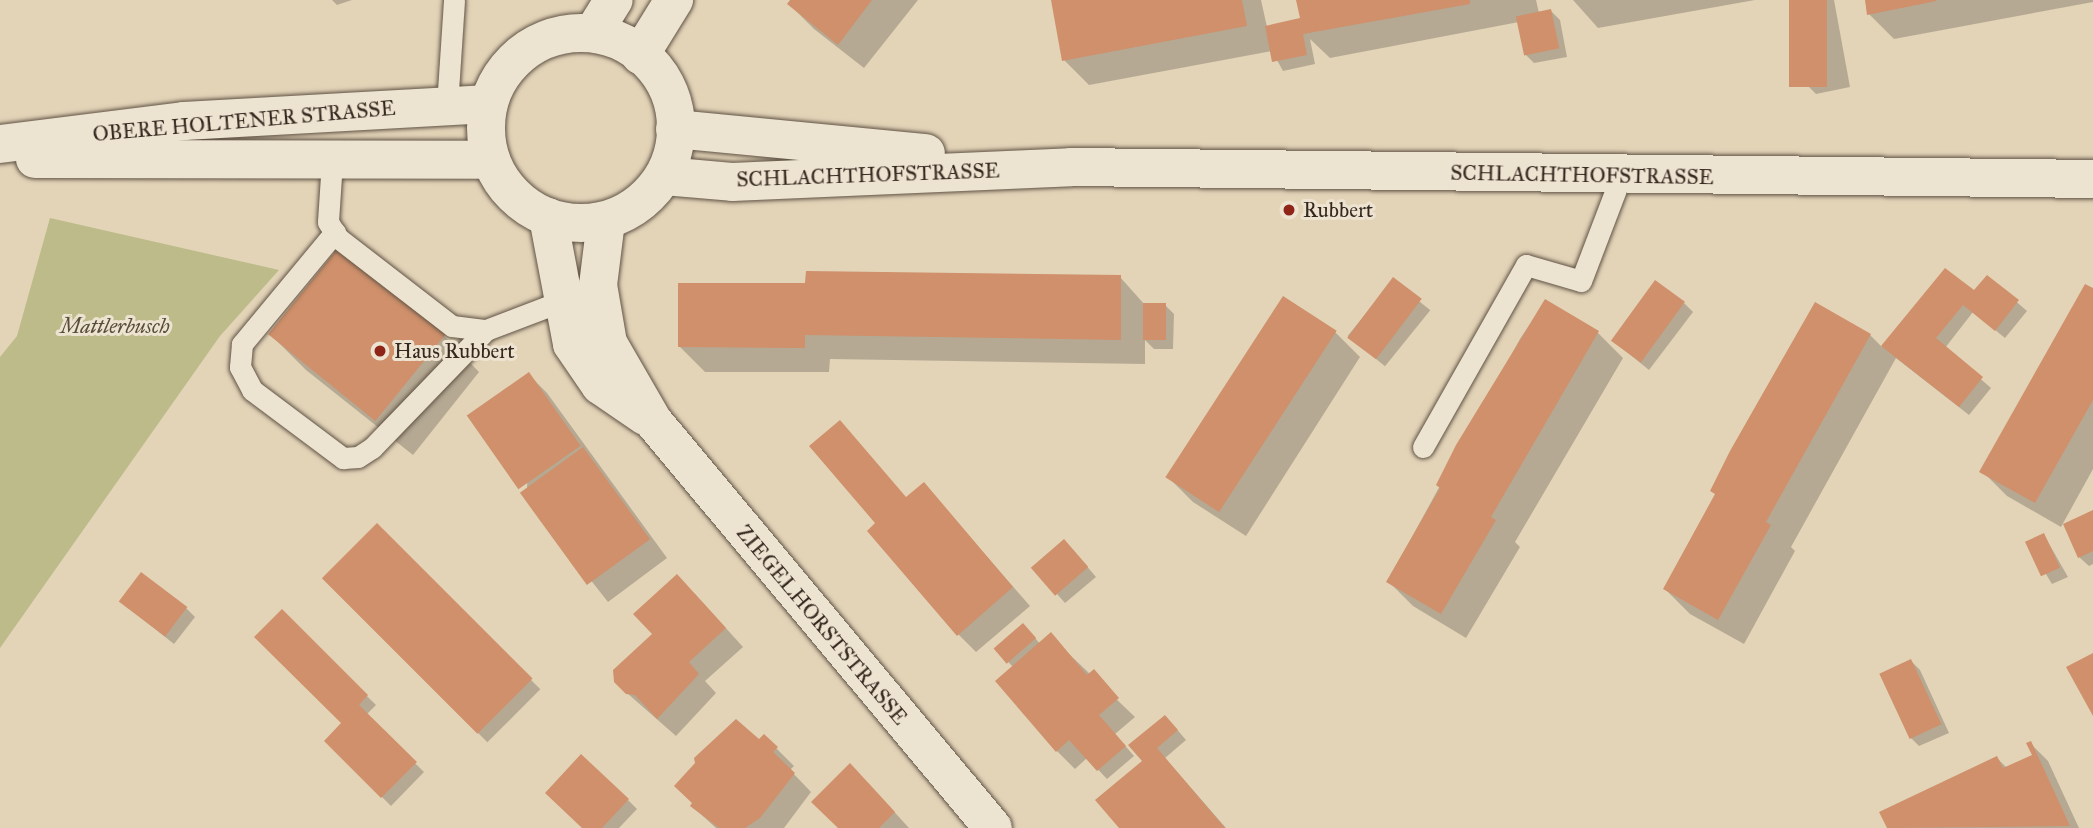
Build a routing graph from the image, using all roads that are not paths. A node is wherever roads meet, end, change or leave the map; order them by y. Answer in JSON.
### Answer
{"nodes":[{"id":1,"x":454,"y":0,"type":"edge"},
{"id":2,"x":614,"y":0,"type":"edge"},
{"id":3,"x":674,"y":0,"type":"edge"},
{"id":4,"x":593,"y":33,"type":"junction"},
{"id":5,"x":640,"y":55,"type":"junction"},
{"id":6,"x":489,"y":104,"type":"junction"},
{"id":7,"x":447,"y":106,"type":"junction"},
{"id":8,"x":675,"y":129,"type":"junction"},
{"id":9,"x":0,"y":144,"type":"edge"},
{"id":10,"x":0,"y":158,"type":"edge"},
{"id":11,"x":491,"y":160,"type":"junction"},
{"id":12,"x":332,"y":161,"type":"junction"},
{"id":13,"x":1071,"y":167,"type":"junction"},
{"id":14,"x":664,"y":176,"type":"junction"},
{"id":15,"x":1621,"y":176,"type":"junction"},
{"id":16,"x":2093,"y":179,"type":"edge"},
{"id":17,"x":548,"y":217,"type":"junction"},
{"id":18,"x":607,"y":221,"type":"junction"},
{"id":19,"x":335,"y":232,"type":"junction"},
{"id":20,"x":562,"y":301,"type":"junction"},
{"id":21,"x":486,"y":330,"type":"junction"},
{"id":22,"x":653,"y":421,"type":"junction"},
{"id":23,"x":1423,"y":447,"type":"dead end"},
{"id":24,"x":993,"y":828,"type":"edge"}],
"edges":[{"from":1,"to":7,"type":"lane"},
{"from":2,"to":4,"type":"street"},
{"from":3,"to":5,"type":"street"},
{"from":4,"to":5,"type":"street"},
{"from":4,"to":6,"type":"street"},
{"from":5,"to":8,"type":"street"},
{"from":6,"to":7,"type":"street","name":"OBERE HOLTENER STRASSE"},
{"from":6,"to":11,"type":"street"},
{"from":7,"to":9,"type":"street","name":"OBERE HOLTENER STRASSE"},
{"from":8,"to":13,"type":"street","name":"SCHLACHTHOFSTRASSE"},
{"from":8,"to":14,"type":"street"},
{"from":10,"to":12,"type":"street","name":"OBERE HOLTENER STRASSE"},
{"from":11,"to":12,"type":"street","name":"OBERE HOLTENER STRASSE"},
{"from":11,"to":17,"type":"street"},
{"from":12,"to":19,"type":"lane"},
{"from":13,"to":14,"type":"street","name":"SCHLACHTHOFSTRASSE"},
{"from":13,"to":15,"type":"street","name":"SCHLACHTHOFSTRASSE"},
{"from":14,"to":18,"type":"street"},
{"from":15,"to":16,"type":"street","name":"SCHLACHTHOFSTRASSE"},
{"from":15,"to":23,"type":"lane"},
{"from":17,"to":18,"type":"street"},
{"from":17,"to":20,"type":"street","name":"ZIEGELHORSTSTRASSE"},
{"from":18,"to":22,"type":"street","name":"ZIEGELHORSTSTRASSE"},
{"from":19,"to":21,"type":"lane"},
{"from":19,"to":21,"type":"lane"},
{"from":20,"to":21,"type":"lane"},
{"from":20,"to":22,"type":"street","name":"ZIEGELHORSTSTRASSE"},
{"from":22,"to":24,"type":"street","name":"ZIEGELHORSTSTRASSE"}]}
